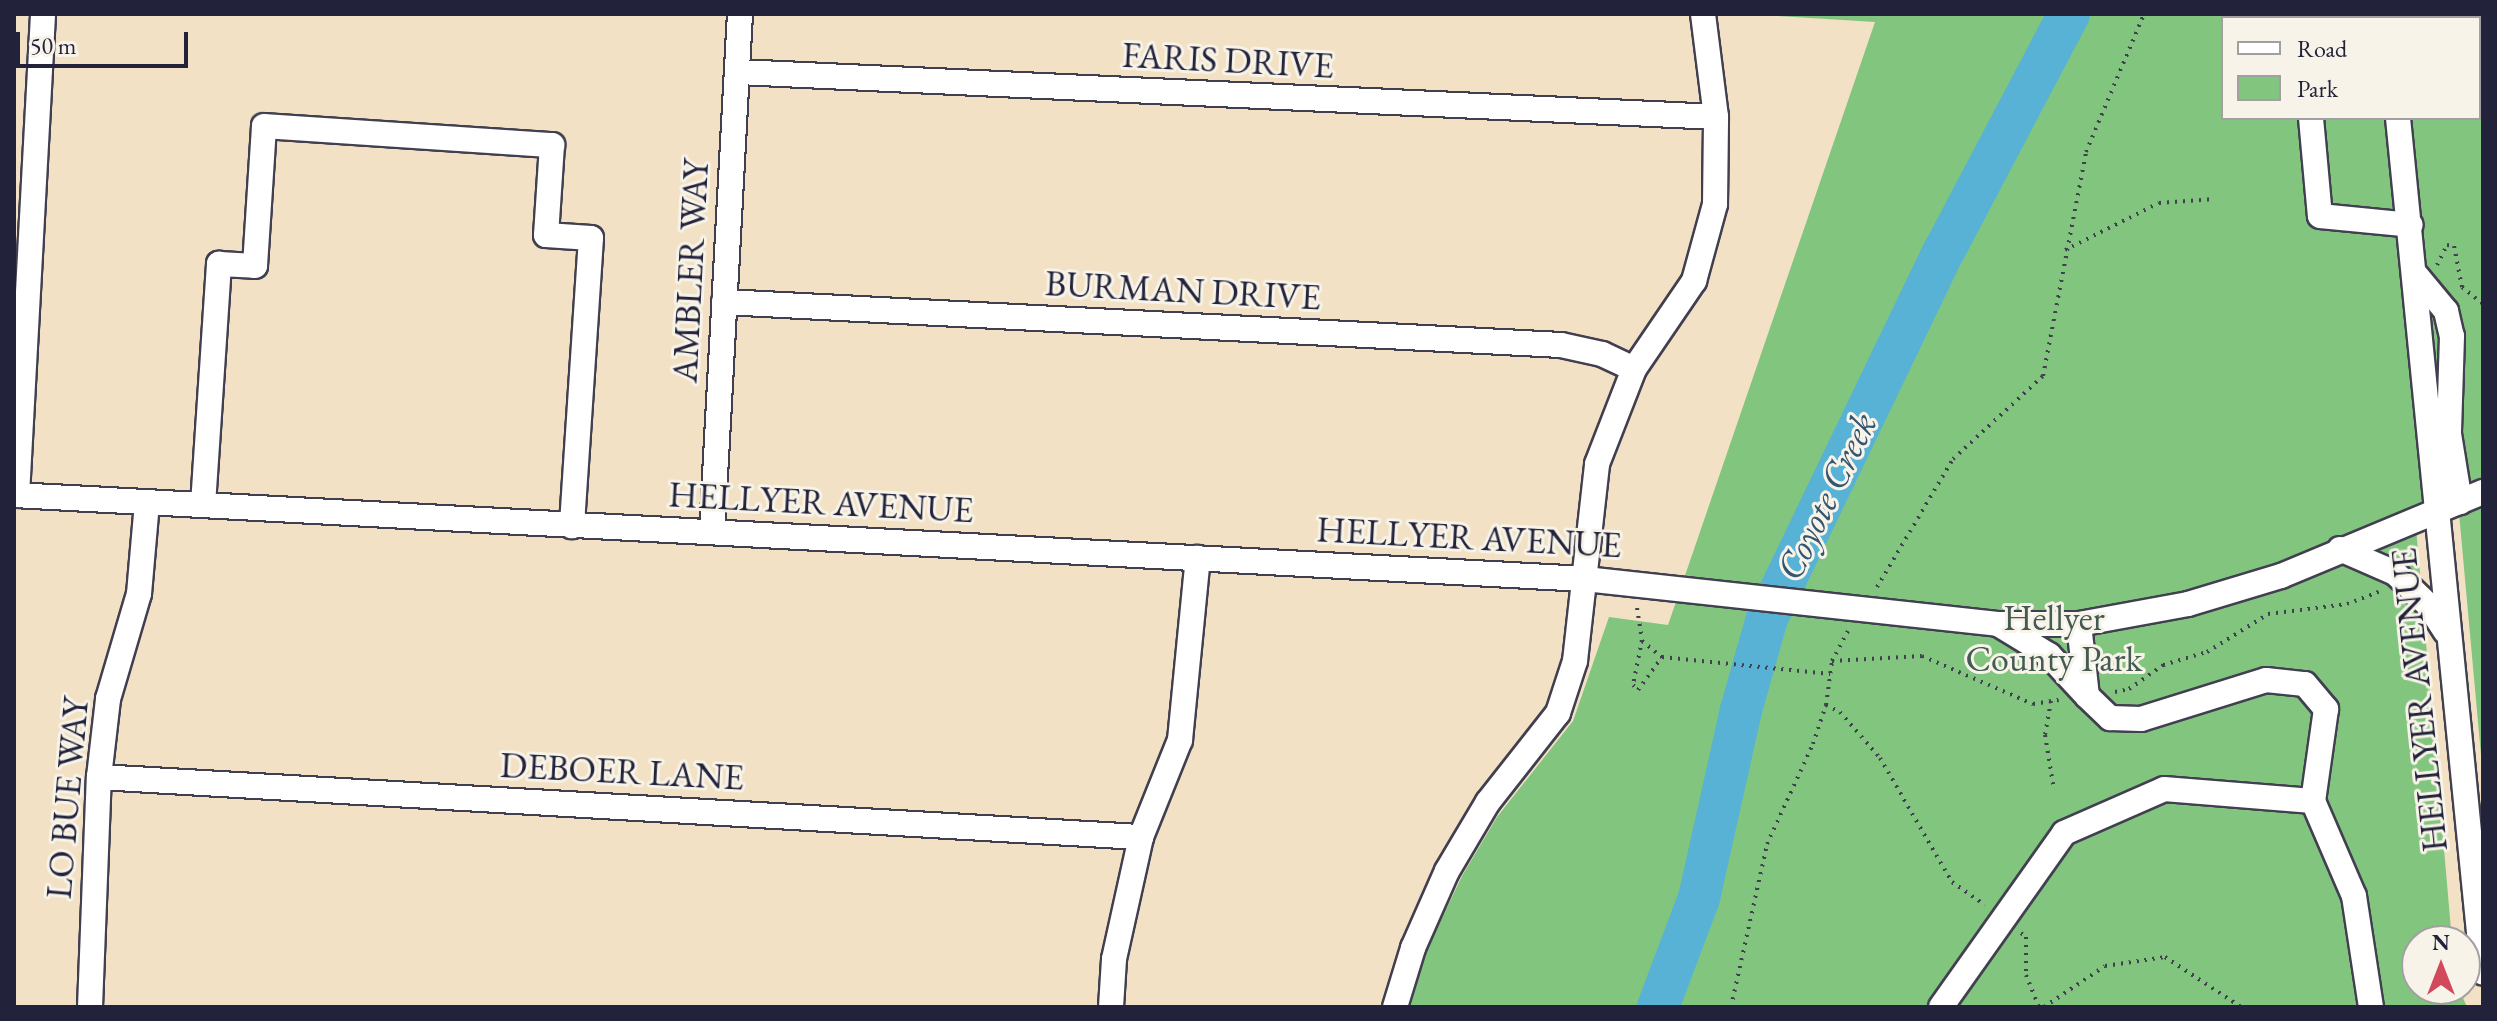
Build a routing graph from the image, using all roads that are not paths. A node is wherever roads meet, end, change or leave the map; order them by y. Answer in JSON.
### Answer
{"nodes":[{"id":1,"x":43,"y":14,"type":"edge"},
{"id":2,"x":740,"y":14,"type":"edge"},
{"id":3,"x":1702,"y":17,"type":"edge"},
{"id":4,"x":738,"y":72,"type":"junction"},
{"id":5,"x":1716,"y":117,"type":"junction"},
{"id":6,"x":2311,"y":120,"type":"edge"},
{"id":7,"x":2398,"y":120,"type":"edge"},
{"id":8,"x":2411,"y":225,"type":"junction"},
{"id":9,"x":2415,"y":264,"type":"junction"},
{"id":10,"x":724,"y":302,"type":"junction"},
{"id":11,"x":1634,"y":369,"type":"junction"},
{"id":12,"x":16,"y":495,"type":"edge"},
{"id":13,"x":2472,"y":497,"type":"edge"},
{"id":14,"x":147,"y":502,"type":"junction"},
{"id":15,"x":203,"y":505,"type":"junction"},
{"id":16,"x":2437,"y":512,"type":"junction"},
{"id":17,"x":572,"y":526,"type":"junction"},
{"id":18,"x":712,"y":532,"type":"junction"},
{"id":19,"x":2340,"y":549,"type":"junction"},
{"id":20,"x":1198,"y":558,"type":"junction"},
{"id":21,"x":1585,"y":579,"type":"junction"},
{"id":22,"x":1998,"y":624,"type":"junction"},
{"id":23,"x":2079,"y":624,"type":"junction"},
{"id":24,"x":2449,"y":638,"type":"junction"},
{"id":25,"x":2087,"y":696,"type":"junction"},
{"id":26,"x":99,"y":777,"type":"junction"},
{"id":27,"x":2313,"y":801,"type":"junction"},
{"id":28,"x":1141,"y":837,"type":"junction"},
{"id":29,"x":2483,"y":973,"type":"edge"},
{"id":30,"x":90,"y":1007,"type":"edge"},
{"id":31,"x":1111,"y":1007,"type":"edge"},
{"id":32,"x":1395,"y":1007,"type":"edge"},
{"id":33,"x":1941,"y":1007,"type":"edge"},
{"id":34,"x":2371,"y":1007,"type":"edge"}],
"edges":[{"from":1,"to":12,"type":"street"},
{"from":2,"to":4,"type":"street","name":"AMBLER WAY"},
{"from":3,"to":5,"type":"street"},
{"from":4,"to":5,"type":"street","name":"FARIS DRIVE"},
{"from":4,"to":10,"type":"street","name":"AMBLER WAY"},
{"from":5,"to":11,"type":"street"},
{"from":6,"to":8,"type":"street"},
{"from":7,"to":8,"type":"street"},
{"from":8,"to":9,"type":"street"},
{"from":9,"to":13,"type":"street"},
{"from":9,"to":16,"type":"street"},
{"from":10,"to":11,"type":"street","name":"BURMAN DRIVE"},
{"from":10,"to":18,"type":"street","name":"AMBLER WAY"},
{"from":11,"to":21,"type":"street"},
{"from":12,"to":14,"type":"street","name":"HELLYER AVENUE"},
{"from":13,"to":16,"type":"street"},
{"from":14,"to":15,"type":"street","name":"HELLYER AVENUE"},
{"from":14,"to":26,"type":"street","name":"LO BUE WAY"},
{"from":15,"to":17,"type":"street","name":"HELLYER AVENUE"},
{"from":15,"to":17,"type":"street"},
{"from":16,"to":19,"type":"street","name":"HELLYER AVENUE"},
{"from":16,"to":24,"type":"street","name":"HELLYER AVENUE"},
{"from":17,"to":18,"type":"street","name":"HELLYER AVENUE"},
{"from":18,"to":20,"type":"street","name":"HELLYER AVENUE"},
{"from":19,"to":23,"type":"street","name":"HELLYER AVENUE"},
{"from":19,"to":24,"type":"street"},
{"from":20,"to":21,"type":"street","name":"HELLYER AVENUE"},
{"from":20,"to":28,"type":"street"},
{"from":21,"to":22,"type":"street","name":"HELLYER AVENUE"},
{"from":21,"to":32,"type":"street"},
{"from":22,"to":23,"type":"street","name":"HELLYER AVENUE"},
{"from":22,"to":25,"type":"street"},
{"from":23,"to":25,"type":"street"},
{"from":24,"to":29,"type":"street","name":"HELLYER AVENUE"},
{"from":25,"to":27,"type":"street"},
{"from":26,"to":28,"type":"street","name":"DEBOER LANE"},
{"from":26,"to":30,"type":"street","name":"LO BUE WAY"},
{"from":27,"to":33,"type":"street"},
{"from":27,"to":34,"type":"street"},
{"from":28,"to":31,"type":"street"}]}
